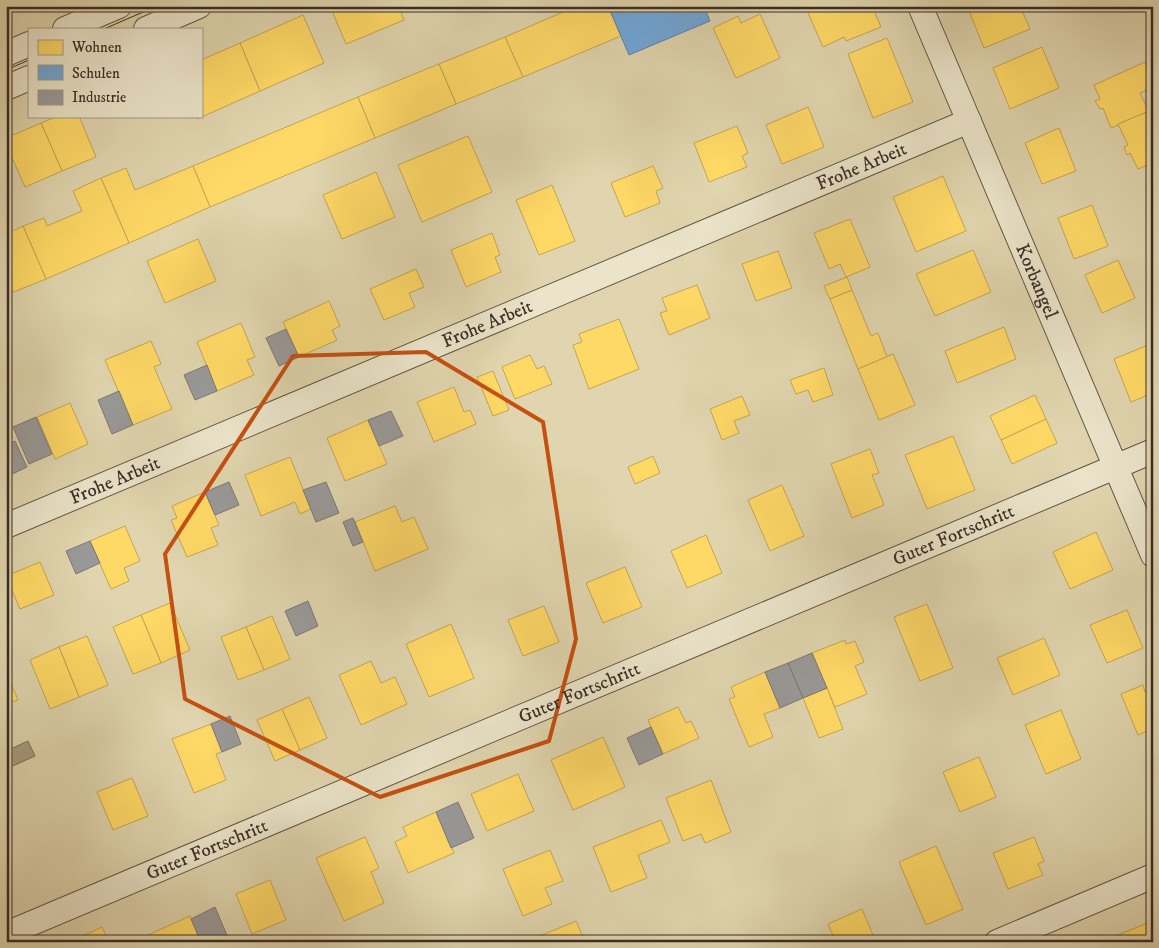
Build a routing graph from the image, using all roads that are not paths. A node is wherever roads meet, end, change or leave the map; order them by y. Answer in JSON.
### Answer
{"nodes":[{"id":1,"x":119,"y":6,"type":"edge"},
{"id":2,"x":199,"y":6,"type":"edge"},
{"id":3,"x":920,"y":6,"type":"edge"},
{"id":4,"x":68,"y":28,"type":"edge"},
{"id":5,"x":148,"y":28,"type":"edge"},
{"id":6,"x":28,"y":44,"type":"edge"},
{"id":7,"x":6,"y":54,"type":"edge"},
{"id":8,"x":28,"y":78,"type":"edge"},
{"id":9,"x":6,"y":88,"type":"edge"},
{"id":10,"x":969,"y":121,"type":"junction"},
{"id":11,"x":1153,"y":451,"type":"edge"},
{"id":12,"x":1115,"y":466,"type":"junction"},
{"id":13,"x":6,"y":526,"type":"edge"},
{"id":14,"x":1153,"y":555,"type":"edge"},
{"id":15,"x":1153,"y":876,"type":"edge"},
{"id":16,"x":6,"y":934,"type":"edge"},
{"id":17,"x":997,"y":942,"type":"edge"}],
"edges":[{"from":1,"to":4,"type":"street"},
{"from":2,"to":5,"type":"street"},
{"from":3,"to":10,"type":"street","name":"Korbangel"},
{"from":6,"to":7,"type":"street"},
{"from":8,"to":9,"type":"street"},
{"from":10,"to":12,"type":"street","name":"Korbangel"},
{"from":10,"to":13,"type":"street","name":"Frohe Arbeit"},
{"from":11,"to":12,"type":"street","name":"Guter Fortschritt"},
{"from":12,"to":14,"type":"street","name":"Korbangel"},
{"from":12,"to":16,"type":"street","name":"Guter Fortschritt"},
{"from":15,"to":17,"type":"street"}]}
